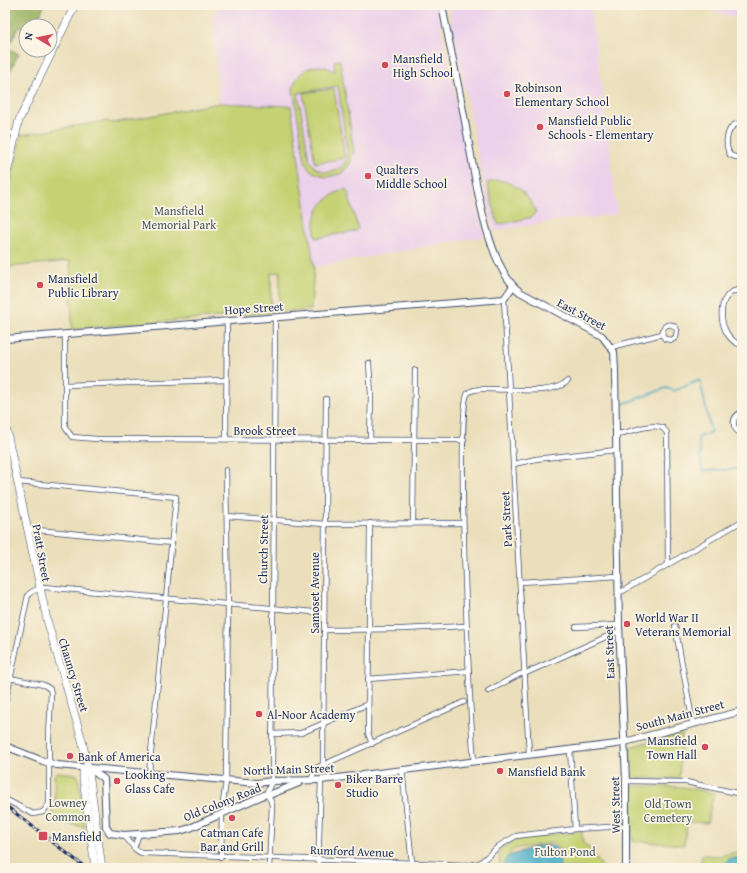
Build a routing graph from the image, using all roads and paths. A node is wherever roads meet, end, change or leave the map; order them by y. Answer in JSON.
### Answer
{"nodes":[{"id":1,"x":75,"y":5,"type":"edge"},
{"id":2,"x":442,"y":5,"type":"edge"},
{"id":3,"x":742,"y":124,"type":"edge"},
{"id":4,"x":5,"y":131,"type":"edge"},
{"id":5,"x":15,"y":134,"type":"junction"},
{"id":6,"x":742,"y":157,"type":"edge"},
{"id":7,"x":742,"y":168,"type":"edge"},
{"id":8,"x":5,"y":183,"type":"edge"},
{"id":9,"x":513,"y":286,"type":"junction"},
{"id":10,"x":742,"y":290,"type":"edge"},
{"id":11,"x":504,"y":299,"type":"junction"},
{"id":12,"x":275,"y":318,"type":"junction"},
{"id":13,"x":227,"y":321,"type":"junction"},
{"id":14,"x":65,"y":334,"type":"junction"},
{"id":15,"x":662,"y":334,"type":"dead end"},
{"id":16,"x":5,"y":339,"type":"edge"},
{"id":17,"x":742,"y":346,"type":"edge"},
{"id":18,"x":611,"y":347,"type":"junction"},
{"id":19,"x":369,"y":363,"type":"dead end"},
{"id":20,"x":415,"y":370,"type":"dead end"},
{"id":21,"x":226,"y":380,"type":"junction"},
{"id":22,"x":568,"y":381,"type":"dead end"},
{"id":23,"x":65,"y":385,"type":"junction"},
{"id":24,"x":510,"y":391,"type":"junction"},
{"id":25,"x":326,"y":399,"type":"dead end"},
{"id":26,"x":742,"y":412,"type":"edge"},
{"id":27,"x":5,"y":423,"type":"edge"},
{"id":28,"x":616,"y":434,"type":"junction"},
{"id":29,"x":742,"y":434,"type":"edge"},
{"id":30,"x":226,"y":439,"type":"junction"},
{"id":31,"x":275,"y":440,"type":"junction"},
{"id":32,"x":325,"y":440,"type":"junction"},
{"id":33,"x":370,"y":440,"type":"junction"},
{"id":34,"x":415,"y":440,"type":"junction"},
{"id":35,"x":464,"y":440,"type":"junction"},
{"id":36,"x":616,"y":450,"type":"junction"},
{"id":37,"x":514,"y":464,"type":"junction"},
{"id":38,"x":226,"y":470,"type":"dead end"},
{"id":39,"x":18,"y":482,"type":"junction"},
{"id":40,"x":227,"y":516,"type":"junction"},
{"id":41,"x":274,"y":520,"type":"junction"},
{"id":42,"x":742,"y":521,"type":"edge"},
{"id":43,"x":370,"y":523,"type":"junction"},
{"id":44,"x":412,"y":523,"type":"junction"},
{"id":45,"x":463,"y":523,"type":"junction"},
{"id":46,"x":324,"y":524,"type":"junction"},
{"id":47,"x":27,"y":529,"type":"junction"},
{"id":48,"x":172,"y":543,"type":"junction"},
{"id":49,"x":668,"y":565,"type":"junction"},
{"id":50,"x":618,"y":576,"type":"junction"},
{"id":51,"x":520,"y":582,"type":"junction"},
{"id":52,"x":39,"y":588,"type":"junction"},
{"id":53,"x":618,"y":592,"type":"junction"},
{"id":54,"x":166,"y":598,"type":"junction"},
{"id":55,"x":228,"y":603,"type":"junction"},
{"id":56,"x":273,"y":608,"type":"junction"},
{"id":57,"x":324,"y":613,"type":"junction"},
{"id":58,"x":466,"y":626,"type":"junction"},
{"id":59,"x":675,"y":626,"type":"dead end"},
{"id":60,"x":576,"y":627,"type":"dead end"},
{"id":61,"x":619,"y":628,"type":"junction"},
{"id":62,"x":324,"y":630,"type":"junction"},
{"id":63,"x":368,"y":630,"type":"junction"},
{"id":64,"x":469,"y":671,"type":"junction"},
{"id":65,"x":526,"y":673,"type":"junction"},
{"id":66,"x":8,"y":677,"type":"edge"},
{"id":67,"x":368,"y":679,"type":"junction"},
{"id":68,"x":488,"y":691,"type":"dead end"},
{"id":69,"x":464,"y":702,"type":"dead end"},
{"id":70,"x":5,"y":704,"type":"edge"},
{"id":71,"x":368,"y":704,"type":"junction"},
{"id":72,"x":742,"y":711,"type":"edge"},
{"id":73,"x":324,"y":724,"type":"junction"},
{"id":74,"x":693,"y":724,"type":"junction"},
{"id":75,"x":272,"y":734,"type":"junction"},
{"id":76,"x":624,"y":742,"type":"junction"},
{"id":77,"x":372,"y":744,"type":"junction"},
{"id":78,"x":5,"y":746,"type":"edge"},
{"id":79,"x":570,"y":749,"type":"junction"},
{"id":80,"x":529,"y":754,"type":"junction"},
{"id":81,"x":474,"y":761,"type":"junction"},
{"id":82,"x":49,"y":764,"type":"junction"},
{"id":83,"x":323,"y":765,"type":"junction"},
{"id":84,"x":87,"y":767,"type":"junction"},
{"id":85,"x":119,"y":770,"type":"junction"},
{"id":86,"x":402,"y":770,"type":"junction"},
{"id":87,"x":149,"y":773,"type":"junction"},
{"id":88,"x":104,"y":779,"type":"junction"},
{"id":89,"x":311,"y":780,"type":"junction"},
{"id":90,"x":321,"y":780,"type":"junction"},
{"id":91,"x":226,"y":781,"type":"junction"},
{"id":92,"x":272,"y":781,"type":"junction"},
{"id":93,"x":626,"y":781,"type":"junction"},
{"id":94,"x":257,"y":783,"type":"junction"},
{"id":95,"x":266,"y":794,"type":"junction"},
{"id":96,"x":742,"y":794,"type":"edge"},
{"id":97,"x":5,"y":799,"type":"edge"},
{"id":98,"x":224,"y":813,"type":"junction"},
{"id":99,"x":626,"y":826,"type":"junction"},
{"id":100,"x":575,"y":828,"type":"junction"},
{"id":101,"x":139,"y":834,"type":"junction"},
{"id":102,"x":124,"y":835,"type":"junction"},
{"id":103,"x":134,"y":848,"type":"junction"},
{"id":104,"x":221,"y":857,"type":"junction"},
{"id":105,"x":269,"y":858,"type":"junction"},
{"id":106,"x":318,"y":859,"type":"junction"},
{"id":107,"x":412,"y":863,"type":"junction"},
{"id":108,"x":95,"y":868,"type":"edge"},
{"id":109,"x":102,"y":868,"type":"edge"},
{"id":110,"x":269,"y":868,"type":"edge"},
{"id":111,"x":318,"y":868,"type":"edge"},
{"id":112,"x":626,"y":868,"type":"edge"}],
"edges":[{"from":1,"to":5,"type":"main road"},
{"from":2,"to":9,"type":"main road","name":"East Street"},
{"from":3,"to":6,"type":"street"},
{"from":4,"to":5,"type":"street"},
{"from":5,"to":8,"type":"main road"},
{"from":6,"to":7,"type":"street"},
{"from":9,"to":11,"type":"main road"},
{"from":9,"to":18,"type":"main road","name":"East Street"},
{"from":10,"to":17,"type":"street"},
{"from":11,"to":12,"type":"main road","name":"Hope Street"},
{"from":11,"to":24,"type":"street","name":"Park Street"},
{"from":12,"to":13,"type":"main road","name":"Hope Street"},
{"from":12,"to":31,"type":"street","name":"Church Street"},
{"from":13,"to":14,"type":"main road","name":"Hope Street"},
{"from":13,"to":21,"type":"street"},
{"from":14,"to":16,"type":"main road","name":"Hope Street"},
{"from":14,"to":23,"type":"street"},
{"from":15,"to":18,"type":"street"},
{"from":18,"to":28,"type":"main road","name":"East Street"},
{"from":19,"to":33,"type":"street"},
{"from":20,"to":34,"type":"street"},
{"from":21,"to":23,"type":"street"},
{"from":21,"to":30,"type":"street"},
{"from":22,"to":24,"type":"street"},
{"from":23,"to":30,"type":"street","name":"Brook Street"},
{"from":24,"to":35,"type":"street"},
{"from":24,"to":37,"type":"street","name":"Park Street"},
{"from":25,"to":32,"type":"street","name":"Samoset Avenue"},
{"from":26,"to":29,"type":"street"},
{"from":27,"to":39,"type":"main road","name":"Pratt Street"},
{"from":28,"to":36,"type":"main road","name":"East Street"},
{"from":28,"to":49,"type":"street"},
{"from":30,"to":31,"type":"street","name":"Brook Street"},
{"from":31,"to":32,"type":"street","name":"Brook Street"},
{"from":31,"to":41,"type":"street","name":"Church Street"},
{"from":32,"to":33,"type":"street","name":"Brook Street"},
{"from":32,"to":46,"type":"street","name":"Samoset Avenue"},
{"from":33,"to":34,"type":"street","name":"Brook Street"},
{"from":34,"to":35,"type":"street","name":"Brook Street"},
{"from":34,"to":44,"type":"street"},
{"from":35,"to":45,"type":"street"},
{"from":36,"to":37,"type":"street"},
{"from":36,"to":50,"type":"main road","name":"East Street"},
{"from":37,"to":51,"type":"street","name":"Park Street"},
{"from":38,"to":40,"type":"street"},
{"from":39,"to":47,"type":"main road","name":"Pratt Street"},
{"from":39,"to":48,"type":"street"},
{"from":40,"to":41,"type":"street"},
{"from":40,"to":55,"type":"street"},
{"from":41,"to":46,"type":"street"},
{"from":41,"to":56,"type":"street","name":"Church Street"},
{"from":42,"to":49,"type":"street"},
{"from":43,"to":44,"type":"street"},
{"from":43,"to":46,"type":"street"},
{"from":43,"to":63,"type":"street"},
{"from":44,"to":45,"type":"street"},
{"from":45,"to":58,"type":"street"},
{"from":46,"to":57,"type":"street","name":"Samoset Avenue"},
{"from":47,"to":48,"type":"street"},
{"from":47,"to":52,"type":"main road","name":"Pratt Street"},
{"from":48,"to":54,"type":"street"},
{"from":49,"to":53,"type":"street"},
{"from":50,"to":51,"type":"street"},
{"from":50,"to":53,"type":"main road","name":"East Street"},
{"from":51,"to":65,"type":"street","name":"Park Street"},
{"from":52,"to":54,"type":"street"},
{"from":52,"to":66,"type":"street","name":"Pratt Street"},
{"from":52,"to":84,"type":"main road","name":"Chauncy Street"},
{"from":53,"to":61,"type":"main road","name":"East Street"},
{"from":54,"to":55,"type":"street"},
{"from":54,"to":87,"type":"street"},
{"from":55,"to":56,"type":"street"},
{"from":55,"to":91,"type":"street"},
{"from":56,"to":57,"type":"street"},
{"from":56,"to":75,"type":"street","name":"Church Street"},
{"from":57,"to":62,"type":"street","name":"Samoset Avenue"},
{"from":58,"to":63,"type":"street"},
{"from":58,"to":64,"type":"street"},
{"from":59,"to":74,"type":"street"},
{"from":60,"to":61,"type":"street"},
{"from":61,"to":65,"type":"street"},
{"from":61,"to":76,"type":"main road","name":"East Street"},
{"from":62,"to":63,"type":"street"},
{"from":62,"to":73,"type":"street","name":"Samoset Avenue"},
{"from":63,"to":67,"type":"street"},
{"from":64,"to":67,"type":"street"},
{"from":64,"to":81,"type":"street"},
{"from":65,"to":68,"type":"street"},
{"from":65,"to":80,"type":"street","name":"Park Street"},
{"from":66,"to":70,"type":"street","name":"Pratt Street"},
{"from":66,"to":82,"type":"street"},
{"from":67,"to":71,"type":"street"},
{"from":69,"to":77,"type":"street"},
{"from":71,"to":73,"type":"street"},
{"from":71,"to":77,"type":"street"},
{"from":72,"to":74,"type":"main road","name":"South Main Street"},
{"from":73,"to":75,"type":"street"},
{"from":73,"to":83,"type":"street","name":"Samoset Avenue"},
{"from":74,"to":76,"type":"main road","name":"South Main Street"},
{"from":75,"to":92,"type":"street","name":"Church Street"},
{"from":76,"to":79,"type":"main road","name":"North Main Street"},
{"from":76,"to":93,"type":"main road","name":"West Street"},
{"from":77,"to":83,"type":"street"},
{"from":78,"to":82,"type":"main road","name":"North Main Street"},
{"from":79,"to":80,"type":"main road","name":"North Main Street"},
{"from":79,"to":100,"type":"street"},
{"from":80,"to":81,"type":"main road","name":"North Main Street"},
{"from":81,"to":86,"type":"main road","name":"North Main Street"},
{"from":82,"to":84,"type":"main road","name":"North Main Street"},
{"from":82,"to":97,"type":"street"},
{"from":83,"to":89,"type":"street"},
{"from":84,"to":85,"type":"main road","name":"North Main Street"},
{"from":84,"to":88,"type":"main road"},
{"from":84,"to":108,"type":"main road","name":"Chauncy Street"},
{"from":84,"to":109,"type":"main road","name":"Chauncy Street"},
{"from":85,"to":87,"type":"main road","name":"North Main Street"},
{"from":85,"to":88,"type":"main road"},
{"from":86,"to":90,"type":"main road","name":"North Main Street"},
{"from":86,"to":107,"type":"street"},
{"from":87,"to":91,"type":"main road","name":"North Main Street"},
{"from":88,"to":102,"type":"main road"},
{"from":89,"to":90,"type":"main road","name":"North Main Street"},
{"from":89,"to":92,"type":"main road","name":"North Main Street"},
{"from":89,"to":95,"type":"main road","name":"Old Colony Road"},
{"from":90,"to":106,"type":"street"},
{"from":91,"to":94,"type":"main road","name":"North Main Street"},
{"from":91,"to":98,"type":"street"},
{"from":92,"to":94,"type":"main road","name":"North Main Street"},
{"from":92,"to":95,"type":"street"},
{"from":93,"to":96,"type":"street"},
{"from":93,"to":99,"type":"main road","name":"West Street"},
{"from":94,"to":95,"type":"main road"},
{"from":95,"to":98,"type":"main road","name":"Old Colony Road"},
{"from":95,"to":105,"type":"street"},
{"from":98,"to":101,"type":"main road","name":"Old Colony Road"},
{"from":98,"to":104,"type":"street"},
{"from":99,"to":100,"type":"street","name":"Rumford Avenue"},
{"from":99,"to":112,"type":"main road","name":"West Street"},
{"from":100,"to":107,"type":"street","name":"Rumford Avenue"},
{"from":101,"to":102,"type":"main road","name":"Old Colony Road"},
{"from":101,"to":103,"type":"street"},
{"from":102,"to":103,"type":"street"},
{"from":103,"to":104,"type":"street","name":"Rumford Avenue"},
{"from":104,"to":105,"type":"street","name":"Rumford Avenue"},
{"from":105,"to":106,"type":"street","name":"Rumford Avenue"},
{"from":105,"to":110,"type":"street"},
{"from":106,"to":107,"type":"street","name":"Rumford Avenue"},
{"from":106,"to":111,"type":"street"}]}
